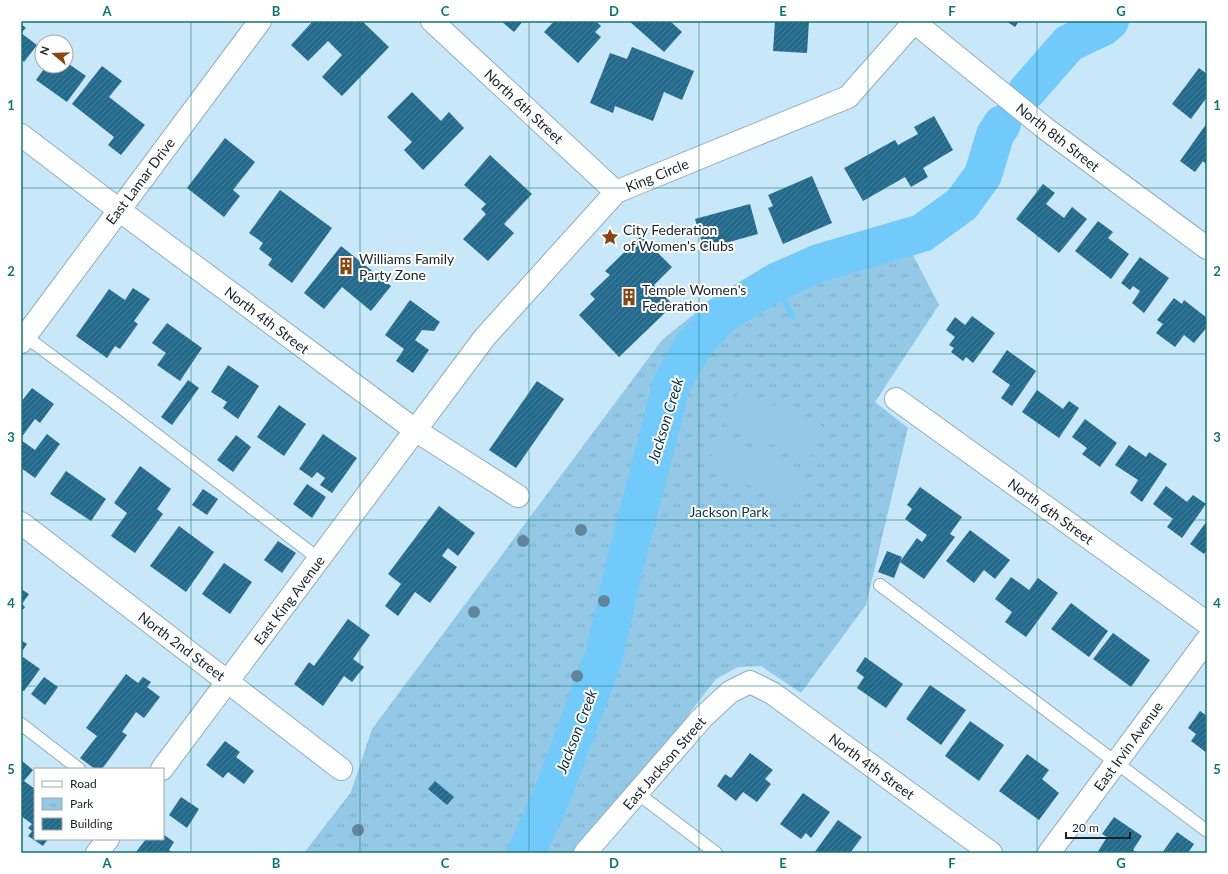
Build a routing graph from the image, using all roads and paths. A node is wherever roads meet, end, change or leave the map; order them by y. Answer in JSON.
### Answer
{"nodes":[{"id":1,"x":260,"y":21,"type":"edge"},
{"id":2,"x":432,"y":21,"type":"edge"},
{"id":3,"x":914,"y":21,"type":"edge"},
{"id":4,"x":21,"y":135,"type":"edge"},
{"id":5,"x":616,"y":192,"type":"junction"},
{"id":6,"x":119,"y":210,"type":"junction"},
{"id":7,"x":1207,"y":248,"type":"edge"},
{"id":8,"x":22,"y":337,"type":"edge"},
{"id":9,"x":896,"y":398,"type":"dead end"},
{"id":10,"x":415,"y":430,"type":"junction"},
{"id":11,"x":518,"y":496,"type":"dead end"},
{"id":12,"x":21,"y":523,"type":"edge"},
{"id":13,"x":319,"y":559,"type":"junction"},
{"id":14,"x":880,"y":586,"type":"dead end"},
{"id":15,"x":1207,"y":623,"type":"edge"},
{"id":16,"x":1207,"y":640,"type":"edge"},
{"id":17,"x":229,"y":681,"type":"junction"},
{"id":18,"x":750,"y":682,"type":"joint"},
{"id":19,"x":21,"y":724,"type":"edge"},
{"id":20,"x":1116,"y":763,"type":"junction"},
{"id":21,"x":78,"y":768,"type":"edge"},
{"id":22,"x":163,"y":768,"type":"edge"},
{"id":23,"x":341,"y":769,"type":"dead end"},
{"id":24,"x":637,"y":793,"type":"junction"},
{"id":25,"x":1207,"y":831,"type":"edge"},
{"id":26,"x":107,"y":840,"type":"edge"},
{"id":27,"x":97,"y":853,"type":"edge"},
{"id":28,"x":585,"y":853,"type":"edge"},
{"id":29,"x":716,"y":853,"type":"edge"},
{"id":30,"x":991,"y":853,"type":"edge"},
{"id":31,"x":1049,"y":853,"type":"edge"}],
"edges":[{"from":1,"to":6,"type":"street","name":"East Lamar Drive"},
{"from":2,"to":5,"type":"street","name":"North 6th Street"},
{"from":3,"to":5,"type":"street","name":"King Circle"},
{"from":3,"to":7,"type":"street","name":"North 8th Street"},
{"from":4,"to":6,"type":"street","name":"North 4th Street"},
{"from":5,"to":10,"type":"street","name":"King Circle"},
{"from":6,"to":8,"type":"street","name":"East Lamar Drive"},
{"from":6,"to":10,"type":"street","name":"North 4th Street"},
{"from":8,"to":13,"type":"lane"},
{"from":9,"to":15,"type":"street","name":"North 6th Street"},
{"from":10,"to":11,"type":"street","name":"North 4th Street"},
{"from":10,"to":13,"type":"street","name":"East King Avenue"},
{"from":12,"to":17,"type":"street","name":"North 2nd Street"},
{"from":13,"to":17,"type":"street","name":"East King Avenue"},
{"from":14,"to":20,"type":"lane"},
{"from":16,"to":20,"type":"street","name":"East Irvin Avenue"},
{"from":17,"to":22,"type":"street","name":"East King Avenue"},
{"from":17,"to":23,"type":"street","name":"North 2nd Street"},
{"from":18,"to":24,"type":"street","name":"East Jackson Street"},
{"from":18,"to":30,"type":"street","name":"North 4th Street"},
{"from":19,"to":21,"type":"lane"},
{"from":20,"to":25,"type":"lane"},
{"from":20,"to":31,"type":"street","name":"East Irvin Avenue"},
{"from":24,"to":28,"type":"street","name":"East Jackson Street"},
{"from":24,"to":29,"type":"lane"},
{"from":26,"to":27,"type":"street"}]}
